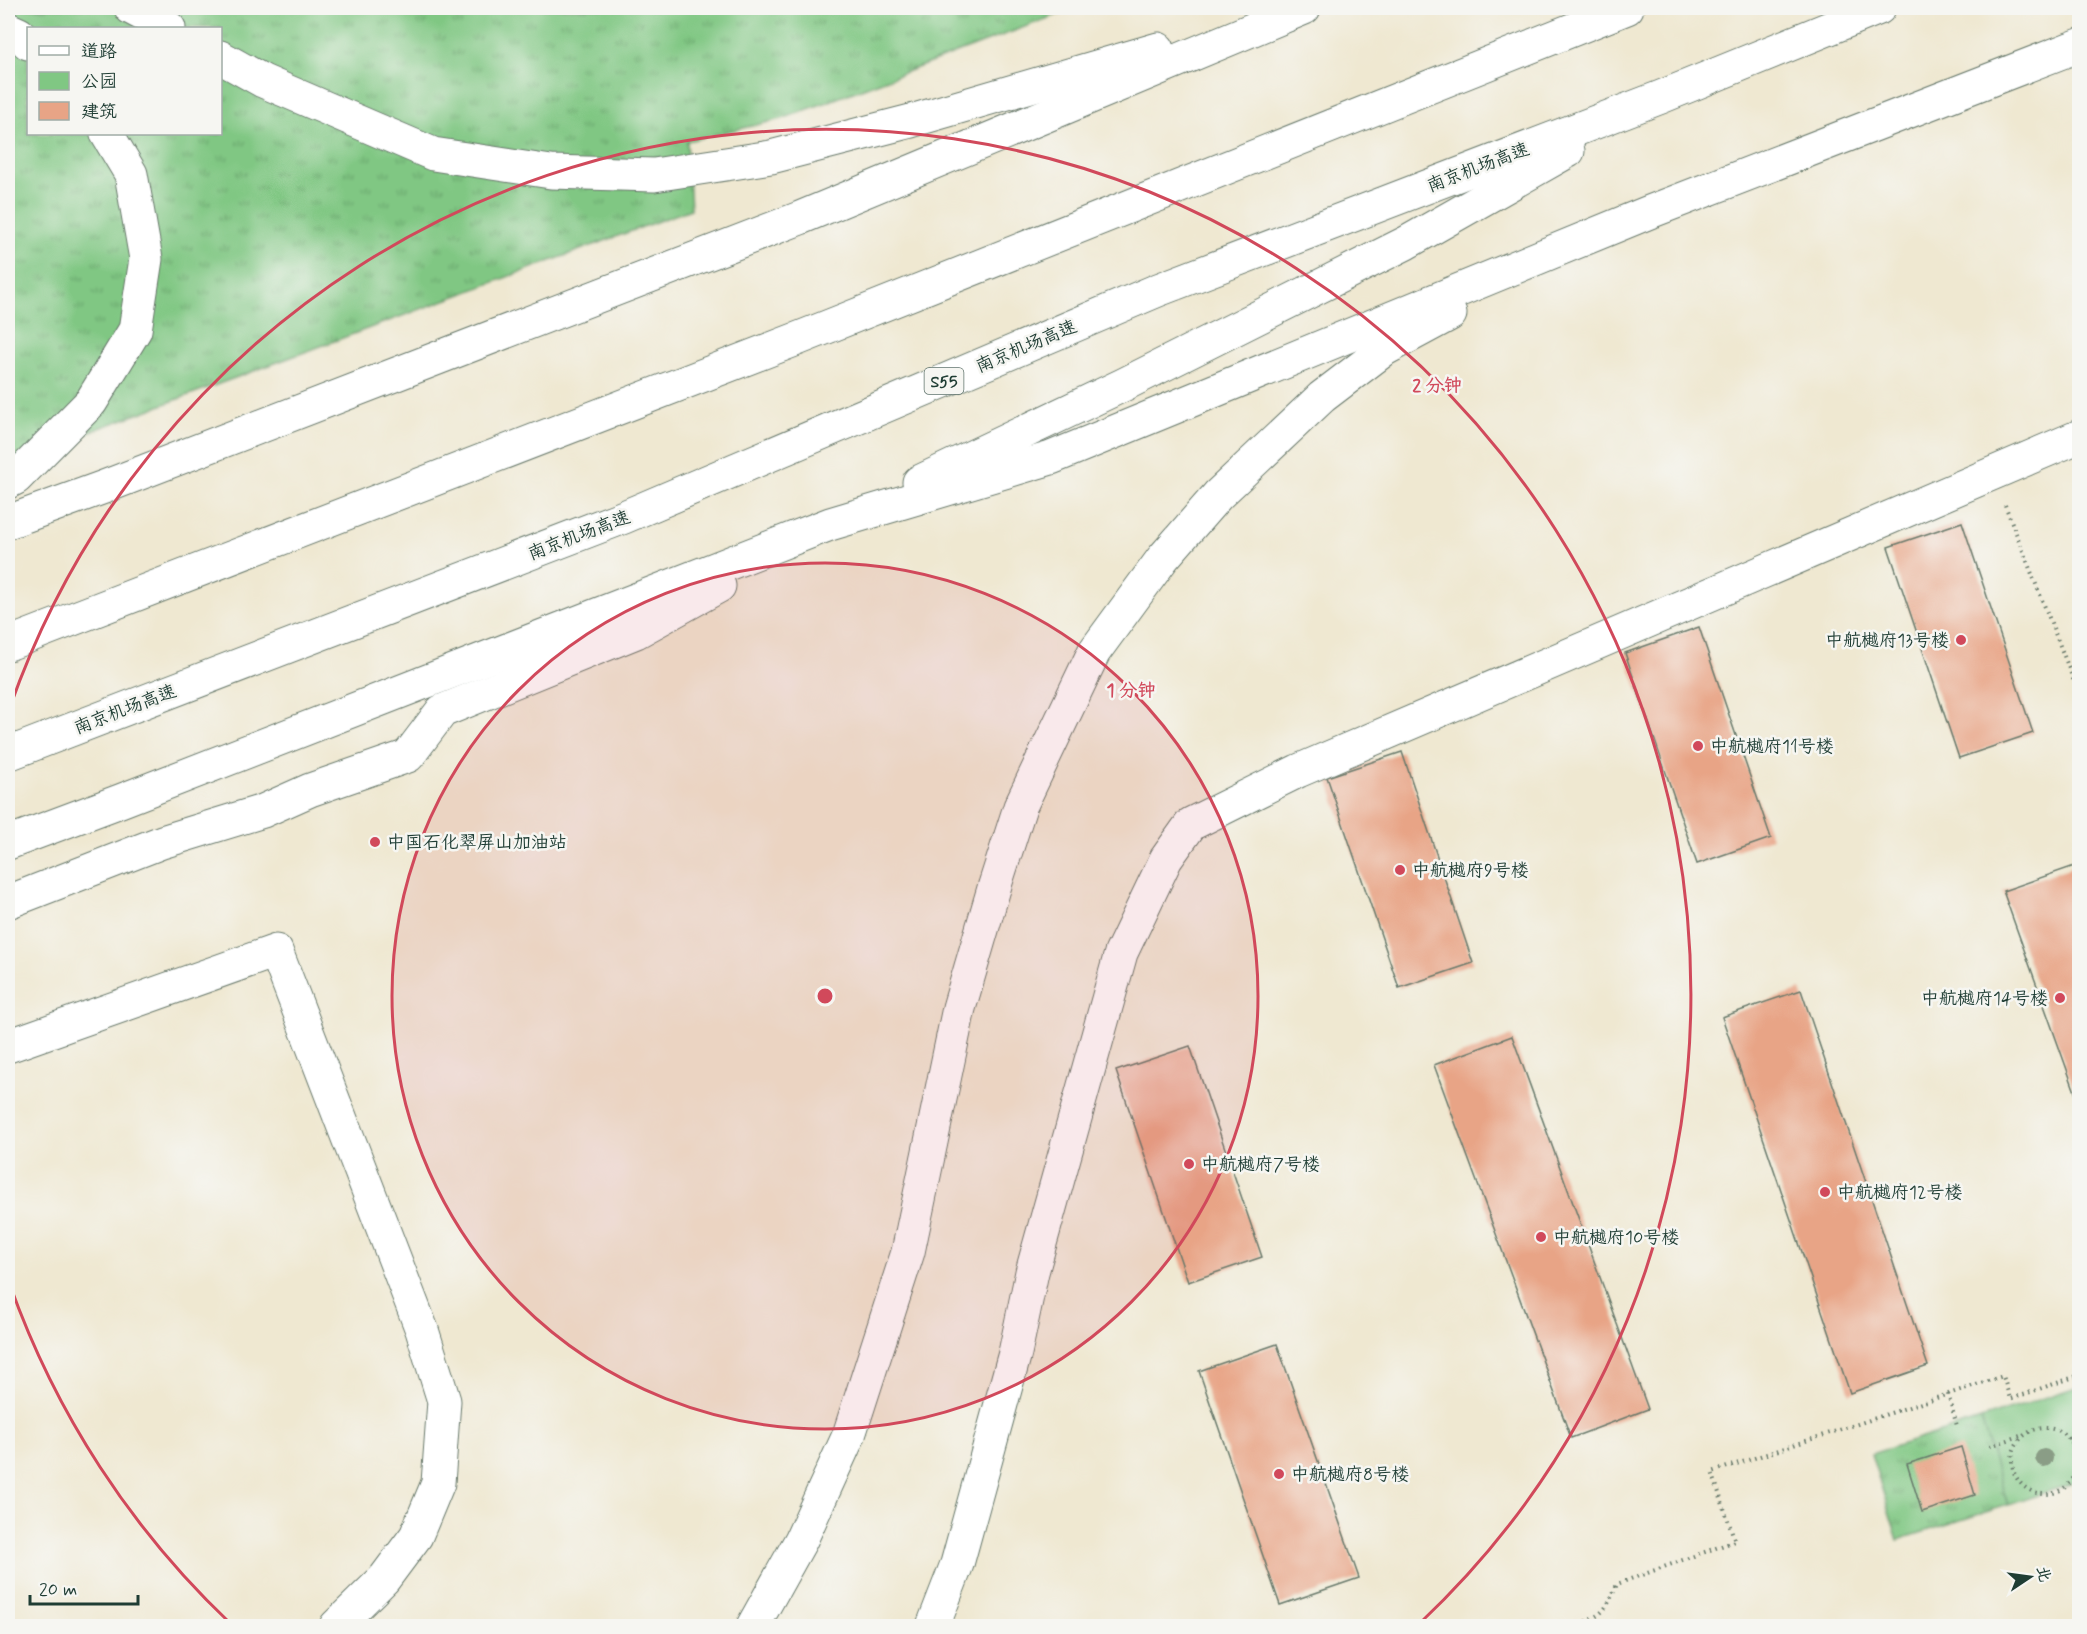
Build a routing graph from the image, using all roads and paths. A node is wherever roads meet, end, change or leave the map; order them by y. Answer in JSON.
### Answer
{"nodes":[{"id":1,"x":131,"y":8,"type":"edge"},
{"id":2,"x":1298,"y":8,"type":"edge"},
{"id":3,"x":1304,"y":8,"type":"edge"},
{"id":4,"x":1627,"y":8,"type":"edge"},
{"id":5,"x":1879,"y":8,"type":"edge"},
{"id":6,"x":167,"y":27,"type":"edge"},
{"id":7,"x":8,"y":29,"type":"edge"},
{"id":8,"x":27,"y":42,"type":"edge"},
{"id":9,"x":2079,"y":45,"type":"edge"},
{"id":10,"x":222,"y":58,"type":"edge"},
{"id":11,"x":1661,"y":97,"type":"junction"},
{"id":12,"x":108,"y":135,"type":"edge"},
{"id":13,"x":1647,"y":213,"type":"junction"},
{"id":14,"x":2079,"y":436,"type":"edge"},
{"id":15,"x":1992,"y":473,"type":"junction"},
{"id":16,"x":8,"y":482,"type":"edge"},
{"id":17,"x":8,"y":522,"type":"edge"},
{"id":18,"x":830,"y":524,"type":"junction"},
{"id":19,"x":8,"y":644,"type":"edge"},
{"id":20,"x":2079,"y":697,"type":"edge"},
{"id":21,"x":8,"y":754,"type":"edge"},
{"id":22,"x":8,"y":843,"type":"edge"},
{"id":23,"x":8,"y":902,"type":"edge"},
{"id":24,"x":8,"y":1046,"type":"edge"},
{"id":25,"x":2079,"y":1375,"type":"edge"},
{"id":26,"x":1948,"y":1394,"type":"junction"},
{"id":27,"x":1957,"y":1426,"type":"dead end"},
{"id":28,"x":2025,"y":1434,"type":"junction"},
{"id":29,"x":2079,"y":1434,"type":"edge"},
{"id":30,"x":2068,"y":1438,"type":"junction"},
{"id":31,"x":1990,"y":1446,"type":"dead end"},
{"id":32,"x":336,"y":1626,"type":"edge"},
{"id":33,"x":753,"y":1626,"type":"edge"},
{"id":34,"x":933,"y":1626,"type":"edge"},
{"id":35,"x":1574,"y":1626,"type":"edge"}],
"edges":[{"from":1,"to":6,"type":"main road"},
{"from":2,"to":10,"type":"main road"},
{"from":3,"to":17,"type":"main road"},
{"from":4,"to":19,"type":"main road"},
{"from":5,"to":11,"type":"main road","name":"南京机场高速","number":"S55"},
{"from":7,"to":8,"type":"main road"},
{"from":9,"to":13,"type":"main road"},
{"from":11,"to":18,"type":"main road"},
{"from":11,"to":21,"type":"main road","name":"南京机场高速","number":"S55"},
{"from":12,"to":16,"type":"main road"},
{"from":13,"to":18,"type":"main road"},
{"from":13,"to":33,"type":"main road"},
{"from":14,"to":15,"type":"main road"},
{"from":15,"to":20,"type":"path"},
{"from":15,"to":34,"type":"main road"},
{"from":18,"to":22,"type":"main road"},
{"from":18,"to":23,"type":"main road"},
{"from":24,"to":32,"type":"main road"},
{"from":25,"to":26,"type":"path"},
{"from":26,"to":27,"type":"path"},
{"from":26,"to":35,"type":"path"},
{"from":28,"to":30,"type":"path"},
{"from":28,"to":30,"type":"path"},
{"from":28,"to":31,"type":"path"},
{"from":29,"to":30,"type":"path"}]}
